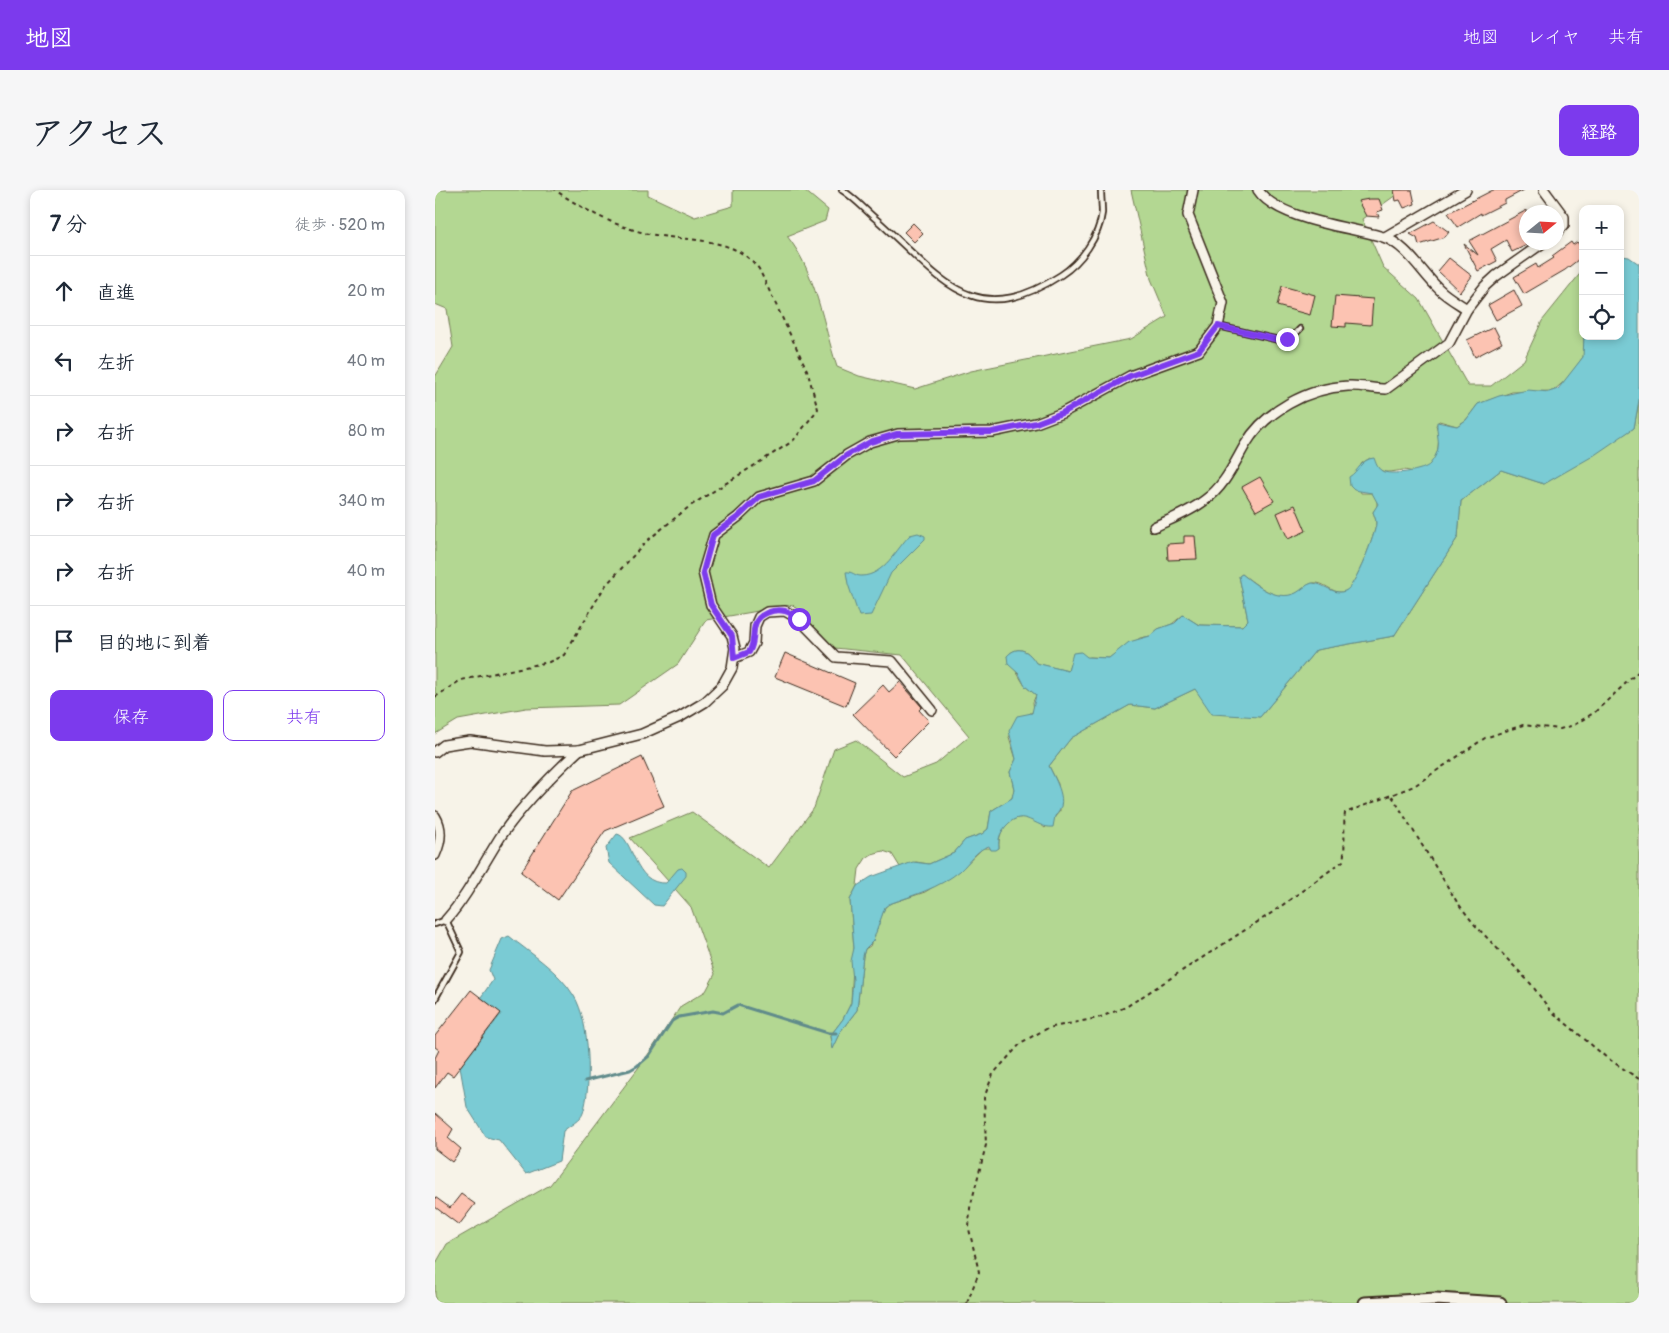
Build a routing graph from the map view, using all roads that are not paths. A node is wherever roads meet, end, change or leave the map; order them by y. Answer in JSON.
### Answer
{"nodes":[{"id":1,"x":842,"y":190,"type":"edge"},
{"id":2,"x":1101,"y":190,"type":"edge"},
{"id":3,"x":1193,"y":190,"type":"edge"},
{"id":4,"x":1258,"y":190,"type":"edge"},
{"id":5,"x":1466,"y":190,"type":"edge"},
{"id":6,"x":1544,"y":190,"type":"edge"},
{"id":7,"x":851,"y":193,"type":"edge"},
{"id":8,"x":1555,"y":205,"type":"edge"},
{"id":9,"x":1385,"y":237,"type":"junction"},
{"id":10,"x":1533,"y":250,"type":"edge"},
{"id":11,"x":1467,"y":309,"type":"junction"},
{"id":12,"x":1218,"y":326,"type":"junction"},
{"id":13,"x":1300,"y":330,"type":"dead end"},
{"id":14,"x":1154,"y":527,"type":"dead end"},
{"id":15,"x":734,"y":658,"type":"junction"},
{"id":16,"x":932,"y":710,"type":"dead end"},
{"id":17,"x":579,"y":750,"type":"junction"},
{"id":18,"x":435,"y":752,"type":"edge"},
{"id":19,"x":435,"y":816,"type":"edge"},
{"id":20,"x":435,"y":855,"type":"edge"},
{"id":21,"x":446,"y":920,"type":"junction"},
{"id":22,"x":435,"y":924,"type":"edge"},
{"id":23,"x":435,"y":998,"type":"edge"},
{"id":24,"x":1365,"y":1303,"type":"edge"},
{"id":25,"x":1501,"y":1303,"type":"edge"}],
"edges":[{"from":1,"to":7,"type":"lane"},
{"from":2,"to":7,"type":"lane"},
{"from":3,"to":12,"type":"street"},
{"from":4,"to":9,"type":"street"},
{"from":5,"to":9,"type":"street"},
{"from":6,"to":8,"type":"street"},
{"from":9,"to":11,"type":"street"},
{"from":10,"to":11,"type":"street"},
{"from":11,"to":14,"type":"street"},
{"from":12,"to":13,"type":"lane"},
{"from":12,"to":15,"type":"street"},
{"from":15,"to":16,"type":"street"},
{"from":15,"to":17,"type":"street"},
{"from":17,"to":18,"type":"street"},
{"from":17,"to":21,"type":"street"},
{"from":19,"to":20,"type":"street"},
{"from":21,"to":22,"type":"lane"},
{"from":21,"to":23,"type":"lane"},
{"from":24,"to":25,"type":"street"}]}
